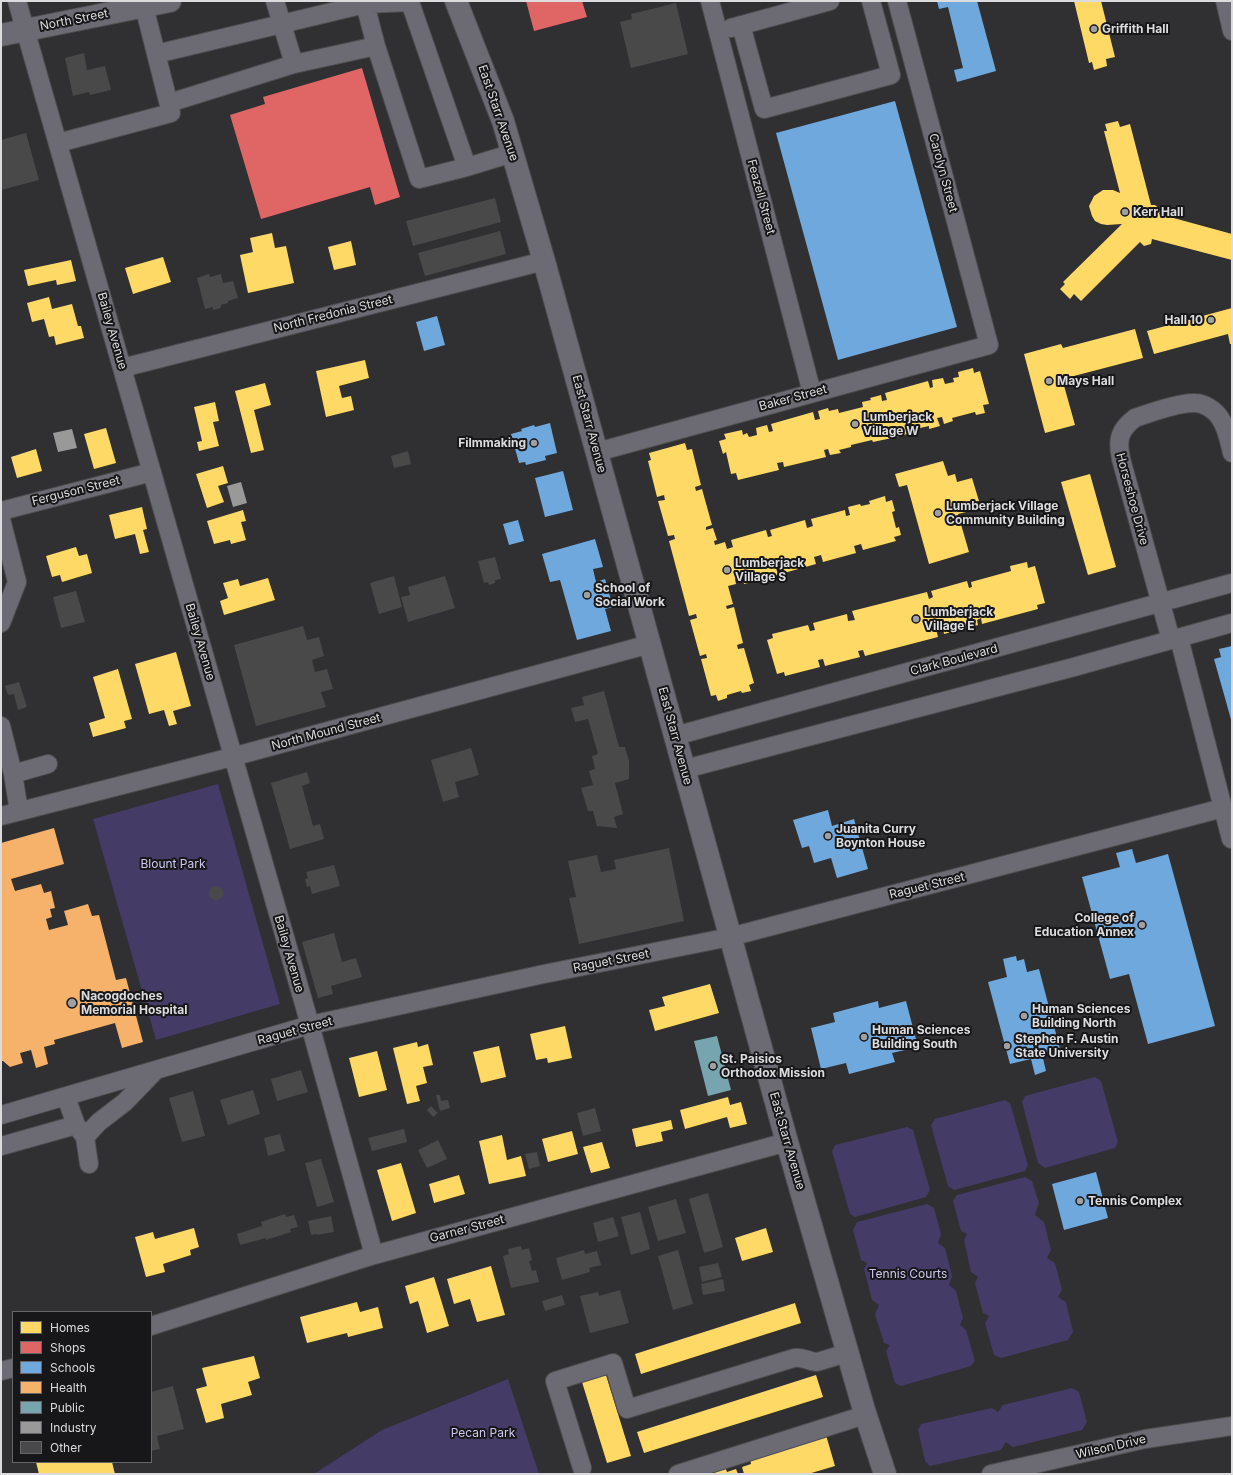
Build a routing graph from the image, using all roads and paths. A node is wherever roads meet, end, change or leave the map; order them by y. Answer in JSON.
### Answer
{"nodes":[{"id":1,"x":17,"y":1,"type":"edge"},
{"id":2,"x":170,"y":1,"type":"edge"},
{"id":3,"x":275,"y":1,"type":"edge"},
{"id":4,"x":456,"y":1,"type":"edge"},
{"id":5,"x":710,"y":1,"type":"edge"},
{"id":6,"x":830,"y":1,"type":"edge"},
{"id":7,"x":871,"y":1,"type":"edge"},
{"id":8,"x":897,"y":1,"type":"edge"},
{"id":9,"x":1225,"y":1,"type":"edge"},
{"id":10,"x":365,"y":4,"type":"junction"},
{"id":11,"x":114,"y":6,"type":"edge"},
{"id":12,"x":144,"y":6,"type":"junction"},
{"id":13,"x":283,"y":24,"type":"junction"},
{"id":14,"x":741,"y":25,"type":"junction"},
{"id":15,"x":26,"y":30,"type":"junction"},
{"id":16,"x":1232,"y":30,"type":"edge"},
{"id":17,"x":718,"y":32,"type":"junction"},
{"id":18,"x":1,"y":35,"type":"edge"},
{"id":19,"x":376,"y":46,"type":"junction"},
{"id":20,"x":156,"y":54,"type":"junction"},
{"id":21,"x":294,"y":64,"type":"junction"},
{"id":22,"x":169,"y":103,"type":"junction"},
{"id":23,"x":58,"y":143,"type":"junction"},
{"id":24,"x":513,"y":153,"type":"junction"},
{"id":25,"x":467,"y":167,"type":"junction"},
{"id":26,"x":544,"y":261,"type":"junction"},
{"id":27,"x":988,"y":345,"type":"joint"},
{"id":28,"x":122,"y":368,"type":"junction"},
{"id":29,"x":812,"y":393,"type":"junction"},
{"id":30,"x":597,"y":452,"type":"junction"},
{"id":31,"x":1232,"y":453,"type":"edge"},
{"id":32,"x":152,"y":472,"type":"junction"},
{"id":33,"x":1,"y":511,"type":"edge"},
{"id":34,"x":1,"y":519,"type":"edge"},
{"id":35,"x":1232,"y":583,"type":"edge"},
{"id":36,"x":1161,"y":603,"type":"junction"},
{"id":37,"x":1,"y":624,"type":"edge"},
{"id":38,"x":1232,"y":624,"type":"edge"},
{"id":39,"x":1175,"y":639,"type":"junction"},
{"id":40,"x":650,"y":644,"type":"junction"},
{"id":41,"x":1,"y":726,"type":"edge"},
{"id":42,"x":675,"y":736,"type":"junction"},
{"id":43,"x":232,"y":757,"type":"junction"},
{"id":44,"x":48,"y":764,"type":"dead end"},
{"id":45,"x":684,"y":769,"type":"junction"},
{"id":46,"x":13,"y":774,"type":"junction"},
{"id":47,"x":1223,"y":808,"type":"junction"},
{"id":48,"x":19,"y":811,"type":"junction"},
{"id":49,"x":1,"y":816,"type":"edge"},
{"id":50,"x":1231,"y":839,"type":"dead end"},
{"id":51,"x":730,"y":937,"type":"junction"},
{"id":52,"x":310,"y":1025,"type":"junction"},
{"id":53,"x":155,"y":1071,"type":"junction"},
{"id":54,"x":66,"y":1097,"type":"junction"},
{"id":55,"x":1,"y":1115,"type":"edge"},
{"id":56,"x":80,"y":1131,"type":"junction"},
{"id":57,"x":787,"y":1142,"type":"junction"},
{"id":58,"x":1,"y":1146,"type":"edge"},
{"id":59,"x":89,"y":1164,"type":"dead end"},
{"id":60,"x":374,"y":1255,"type":"junction"},
{"id":61,"x":152,"y":1326,"type":"edge"},
{"id":62,"x":847,"y":1353,"type":"junction"},
{"id":63,"x":12,"y":1368,"type":"edge"},
{"id":64,"x":1,"y":1372,"type":"edge"},
{"id":65,"x":866,"y":1415,"type":"junction"},
{"id":66,"x":1232,"y":1426,"type":"edge"},
{"id":67,"x":582,"y":1468,"type":"dead end"},
{"id":68,"x":678,"y":1474,"type":"edge"},
{"id":69,"x":885,"y":1474,"type":"edge"},
{"id":70,"x":991,"y":1474,"type":"edge"}],
"edges":[{"from":1,"to":15,"type":"street","name":"Bailey Avenue"},
{"from":2,"to":12,"type":"main road","name":"North Street"},
{"from":3,"to":13,"type":"street"},
{"from":4,"to":24,"type":"main road","name":"East Starr Avenue"},
{"from":5,"to":17,"type":"street","name":"Feazell Street"},
{"from":6,"to":14,"type":"street"},
{"from":7,"to":14,"type":"street"},
{"from":8,"to":27,"type":"street","name":"Carolyn Street"},
{"from":9,"to":16,"type":"street"},
{"from":10,"to":13,"type":"street"},
{"from":10,"to":19,"type":"street"},
{"from":10,"to":25,"type":"street"},
{"from":11,"to":12,"type":"main road","name":"North Street"},
{"from":11,"to":15,"type":"main road","name":"North Street"},
{"from":12,"to":20,"type":"street"},
{"from":13,"to":20,"type":"street"},
{"from":13,"to":21,"type":"street"},
{"from":14,"to":17,"type":"street"},
{"from":15,"to":18,"type":"main road","name":"North Street"},
{"from":15,"to":23,"type":"street","name":"Bailey Avenue"},
{"from":17,"to":29,"type":"street","name":"Feazell Street"},
{"from":19,"to":21,"type":"street"},
{"from":19,"to":25,"type":"street"},
{"from":20,"to":22,"type":"street"},
{"from":21,"to":22,"type":"street"},
{"from":22,"to":23,"type":"street"},
{"from":23,"to":28,"type":"street","name":"Bailey Avenue"},
{"from":24,"to":25,"type":"street"},
{"from":24,"to":26,"type":"main road","name":"East Starr Avenue"},
{"from":26,"to":28,"type":"street","name":"North Fredonia Street"},
{"from":26,"to":30,"type":"main road","name":"East Starr Avenue"},
{"from":27,"to":29,"type":"street","name":"Baker Street"},
{"from":28,"to":32,"type":"street","name":"Bailey Avenue"},
{"from":29,"to":30,"type":"street","name":"Baker Street"},
{"from":30,"to":40,"type":"main road","name":"East Starr Avenue"},
{"from":31,"to":36,"type":"street","name":"Horseshoe Drive"},
{"from":32,"to":33,"type":"street","name":"Ferguson Street"},
{"from":32,"to":43,"type":"street","name":"Bailey Avenue"},
{"from":34,"to":37,"type":"street"},
{"from":35,"to":36,"type":"street","name":"Clark Boulevard"},
{"from":36,"to":39,"type":"street","name":"Horseshoe Drive"},
{"from":36,"to":42,"type":"street","name":"Clark Boulevard"},
{"from":38,"to":39,"type":"street"},
{"from":39,"to":45,"type":"street"},
{"from":39,"to":47,"type":"street","name":"Horseshoe Drive"},
{"from":40,"to":42,"type":"main road","name":"East Starr Avenue"},
{"from":40,"to":43,"type":"street","name":"North Mound Street"},
{"from":41,"to":46,"type":"street"},
{"from":42,"to":45,"type":"main road","name":"East Starr Avenue"},
{"from":43,"to":48,"type":"street","name":"North Mound Street"},
{"from":43,"to":52,"type":"street","name":"Bailey Avenue"},
{"from":44,"to":46,"type":"street"},
{"from":45,"to":51,"type":"main road","name":"East Starr Avenue"},
{"from":46,"to":48,"type":"street"},
{"from":47,"to":50,"type":"street","name":"Horseshoe Drive"},
{"from":47,"to":51,"type":"street","name":"Raguet Street"},
{"from":48,"to":49,"type":"street","name":"North Mound Street"},
{"from":51,"to":52,"type":"street","name":"Raguet Street"},
{"from":51,"to":57,"type":"main road","name":"East Starr Avenue"},
{"from":52,"to":53,"type":"street","name":"Raguet Street"},
{"from":52,"to":60,"type":"street","name":"Bailey Avenue"},
{"from":53,"to":54,"type":"street","name":"Raguet Street"},
{"from":53,"to":56,"type":"street"},
{"from":54,"to":55,"type":"street","name":"Raguet Street"},
{"from":54,"to":56,"type":"street"},
{"from":56,"to":58,"type":"street"},
{"from":56,"to":59,"type":"street"},
{"from":57,"to":60,"type":"street","name":"Garner Street"},
{"from":57,"to":62,"type":"main road","name":"East Starr Avenue"},
{"from":60,"to":61,"type":"street","name":"Garner Street"},
{"from":62,"to":65,"type":"main road","name":"East Starr Avenue"},
{"from":62,"to":67,"type":"street"},
{"from":63,"to":64,"type":"street"},
{"from":65,"to":68,"type":"street"},
{"from":65,"to":69,"type":"main road","name":"East Starr Avenue"},
{"from":66,"to":70,"type":"street","name":"Wilson Drive"}]}
